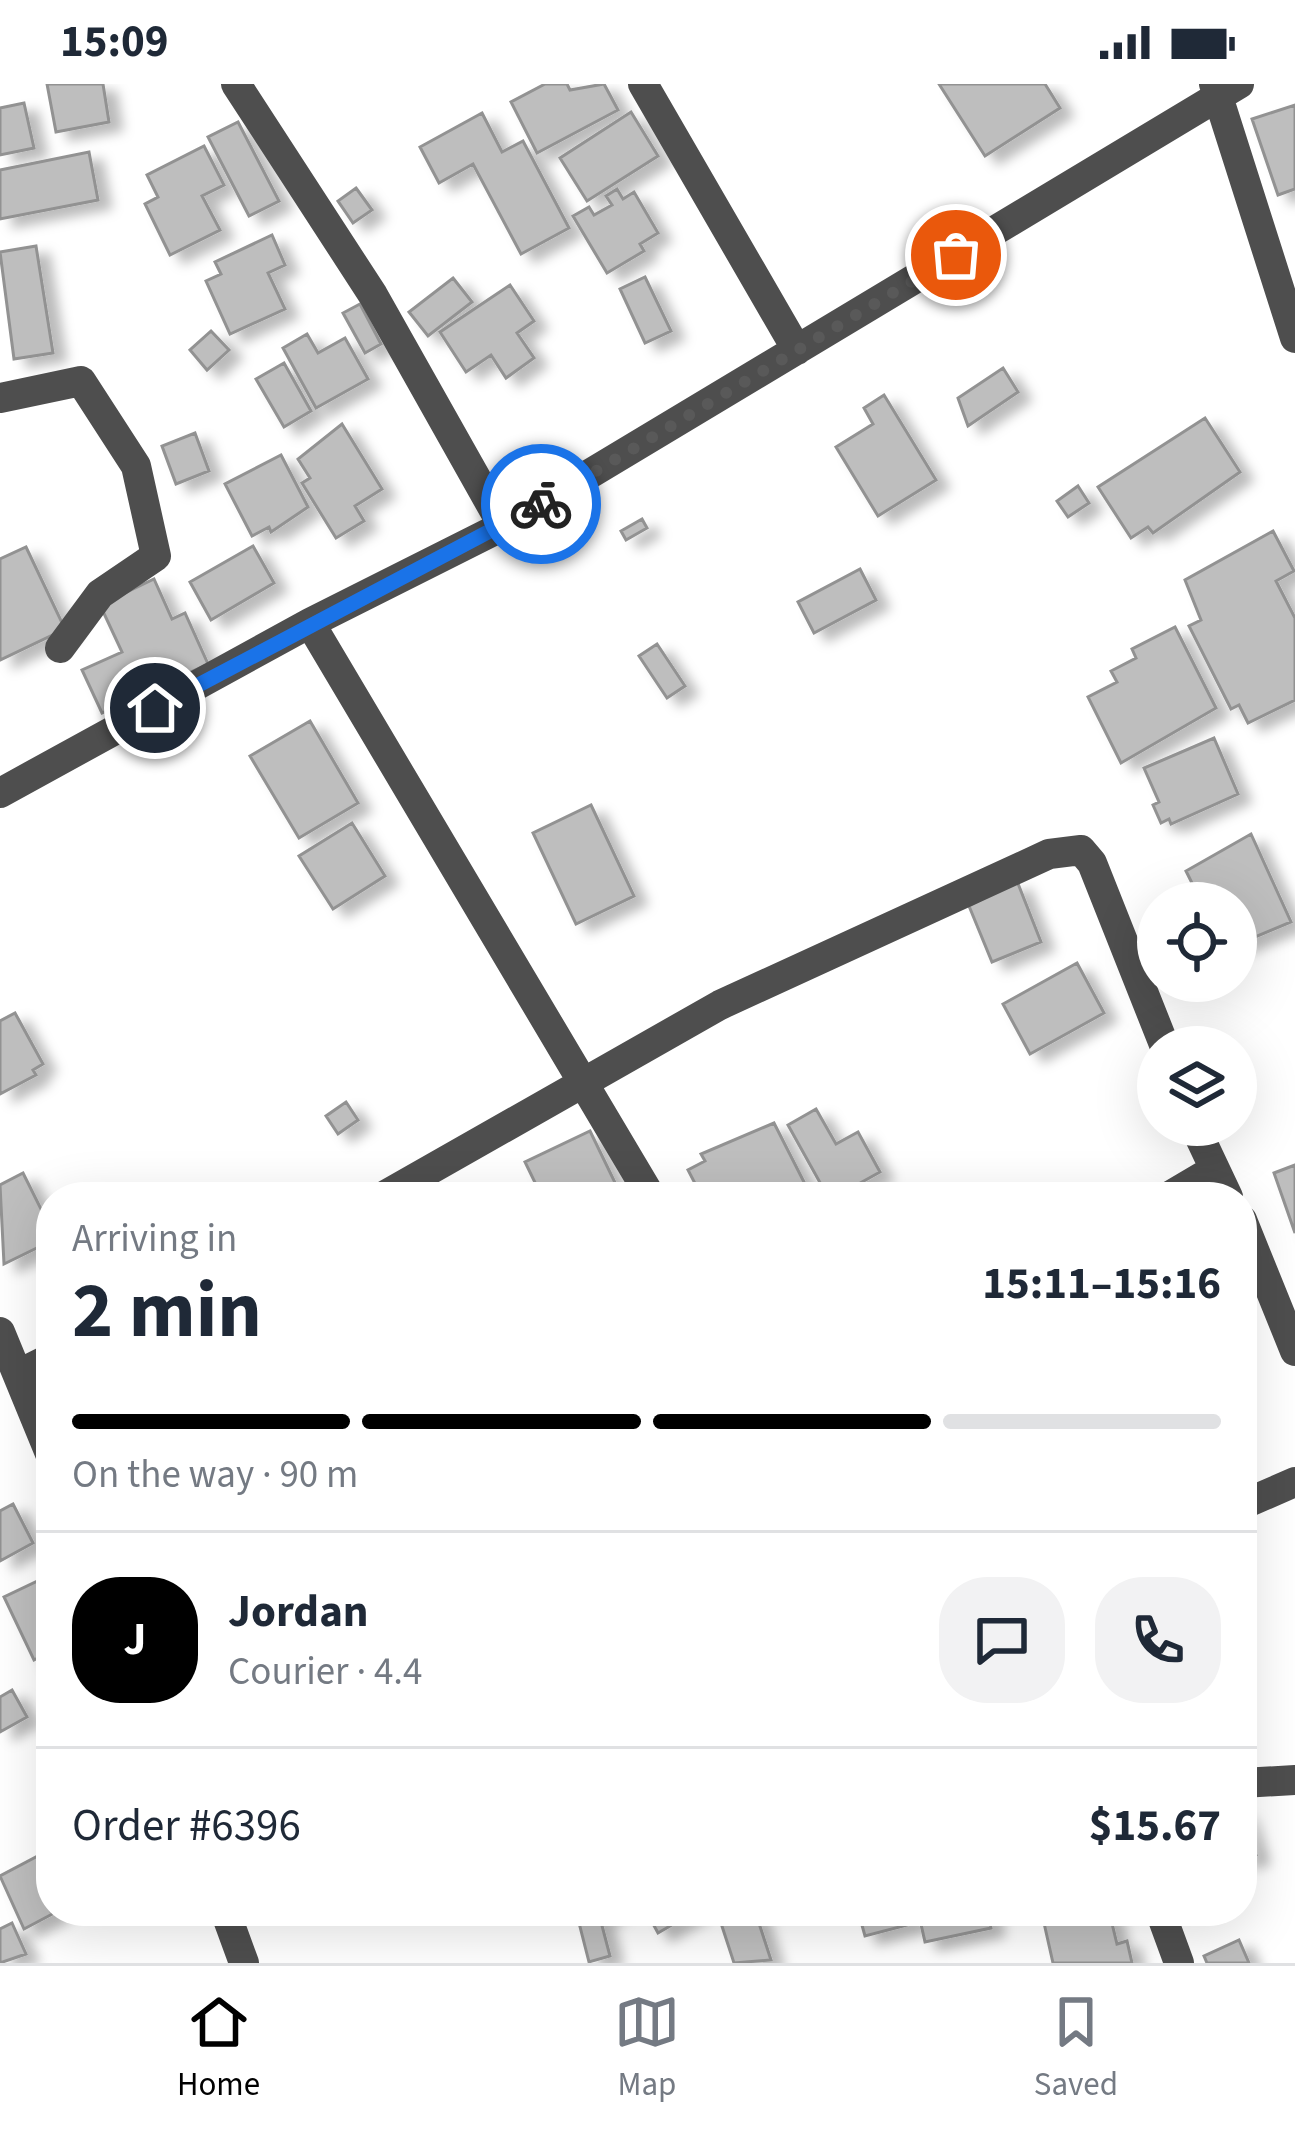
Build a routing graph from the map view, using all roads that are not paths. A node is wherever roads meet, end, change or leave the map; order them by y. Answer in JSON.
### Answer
{"nodes":[{"id":1,"x":236,"y":84,"type":"edge"},
{"id":2,"x":643,"y":84,"type":"edge"},
{"id":3,"x":1224,"y":87,"type":"edge"},
{"id":4,"x":1295,"y":338,"type":"edge"},
{"id":5,"x":797,"y":350,"type":"junction"},
{"id":6,"x":0,"y":398,"type":"edge"},
{"id":7,"x":503,"y":526,"type":"junction"},
{"id":8,"x":310,"y":622,"type":"junction"},
{"id":9,"x":60,"y":647,"type":"dead end"},
{"id":10,"x":0,"y":793,"type":"edge"},
{"id":11,"x":1157,"y":1026,"type":"edge"},
{"id":12,"x":586,"y":1085,"type":"junction"},
{"id":13,"x":1203,"y":1146,"type":"edge"},
{"id":14,"x":409,"y":1182,"type":"edge"},
{"id":15,"x":642,"y":1182,"type":"edge"},
{"id":16,"x":1219,"y":1182,"type":"edge"},
{"id":17,"x":1257,"y":1257,"type":"edge"},
{"id":18,"x":0,"y":1332,"type":"edge"},
{"id":19,"x":1295,"y":1351,"type":"edge"},
{"id":20,"x":36,"y":1366,"type":"edge"},
{"id":21,"x":19,"y":1374,"type":"junction"},
{"id":22,"x":36,"y":1418,"type":"edge"},
{"id":23,"x":1295,"y":1483,"type":"edge"},
{"id":24,"x":1257,"y":1498,"type":"edge"},
{"id":25,"x":1295,"y":1780,"type":"edge"},
{"id":26,"x":1257,"y":1783,"type":"edge"},
{"id":27,"x":230,"y":1926,"type":"edge"},
{"id":28,"x":1166,"y":1926,"type":"edge"},
{"id":29,"x":244,"y":1963,"type":"edge"},
{"id":30,"x":1180,"y":1963,"type":"edge"}],
"edges":[{"from":1,"to":7,"type":"street"},
{"from":2,"to":5,"type":"street"},
{"from":3,"to":4,"type":"street"},
{"from":3,"to":5,"type":"street"},
{"from":5,"to":7,"type":"street"},
{"from":6,"to":9,"type":"street"},
{"from":7,"to":8,"type":"street"},
{"from":8,"to":10,"type":"street"},
{"from":8,"to":12,"type":"street"},
{"from":11,"to":12,"type":"street"},
{"from":12,"to":14,"type":"street"},
{"from":12,"to":15,"type":"street"},
{"from":13,"to":16,"type":"street"},
{"from":17,"to":19,"type":"street"},
{"from":18,"to":21,"type":"street"},
{"from":20,"to":21,"type":"street"},
{"from":21,"to":22,"type":"street"},
{"from":23,"to":24,"type":"street"},
{"from":25,"to":26,"type":"street"},
{"from":27,"to":29,"type":"street"},
{"from":28,"to":30,"type":"street"}]}
